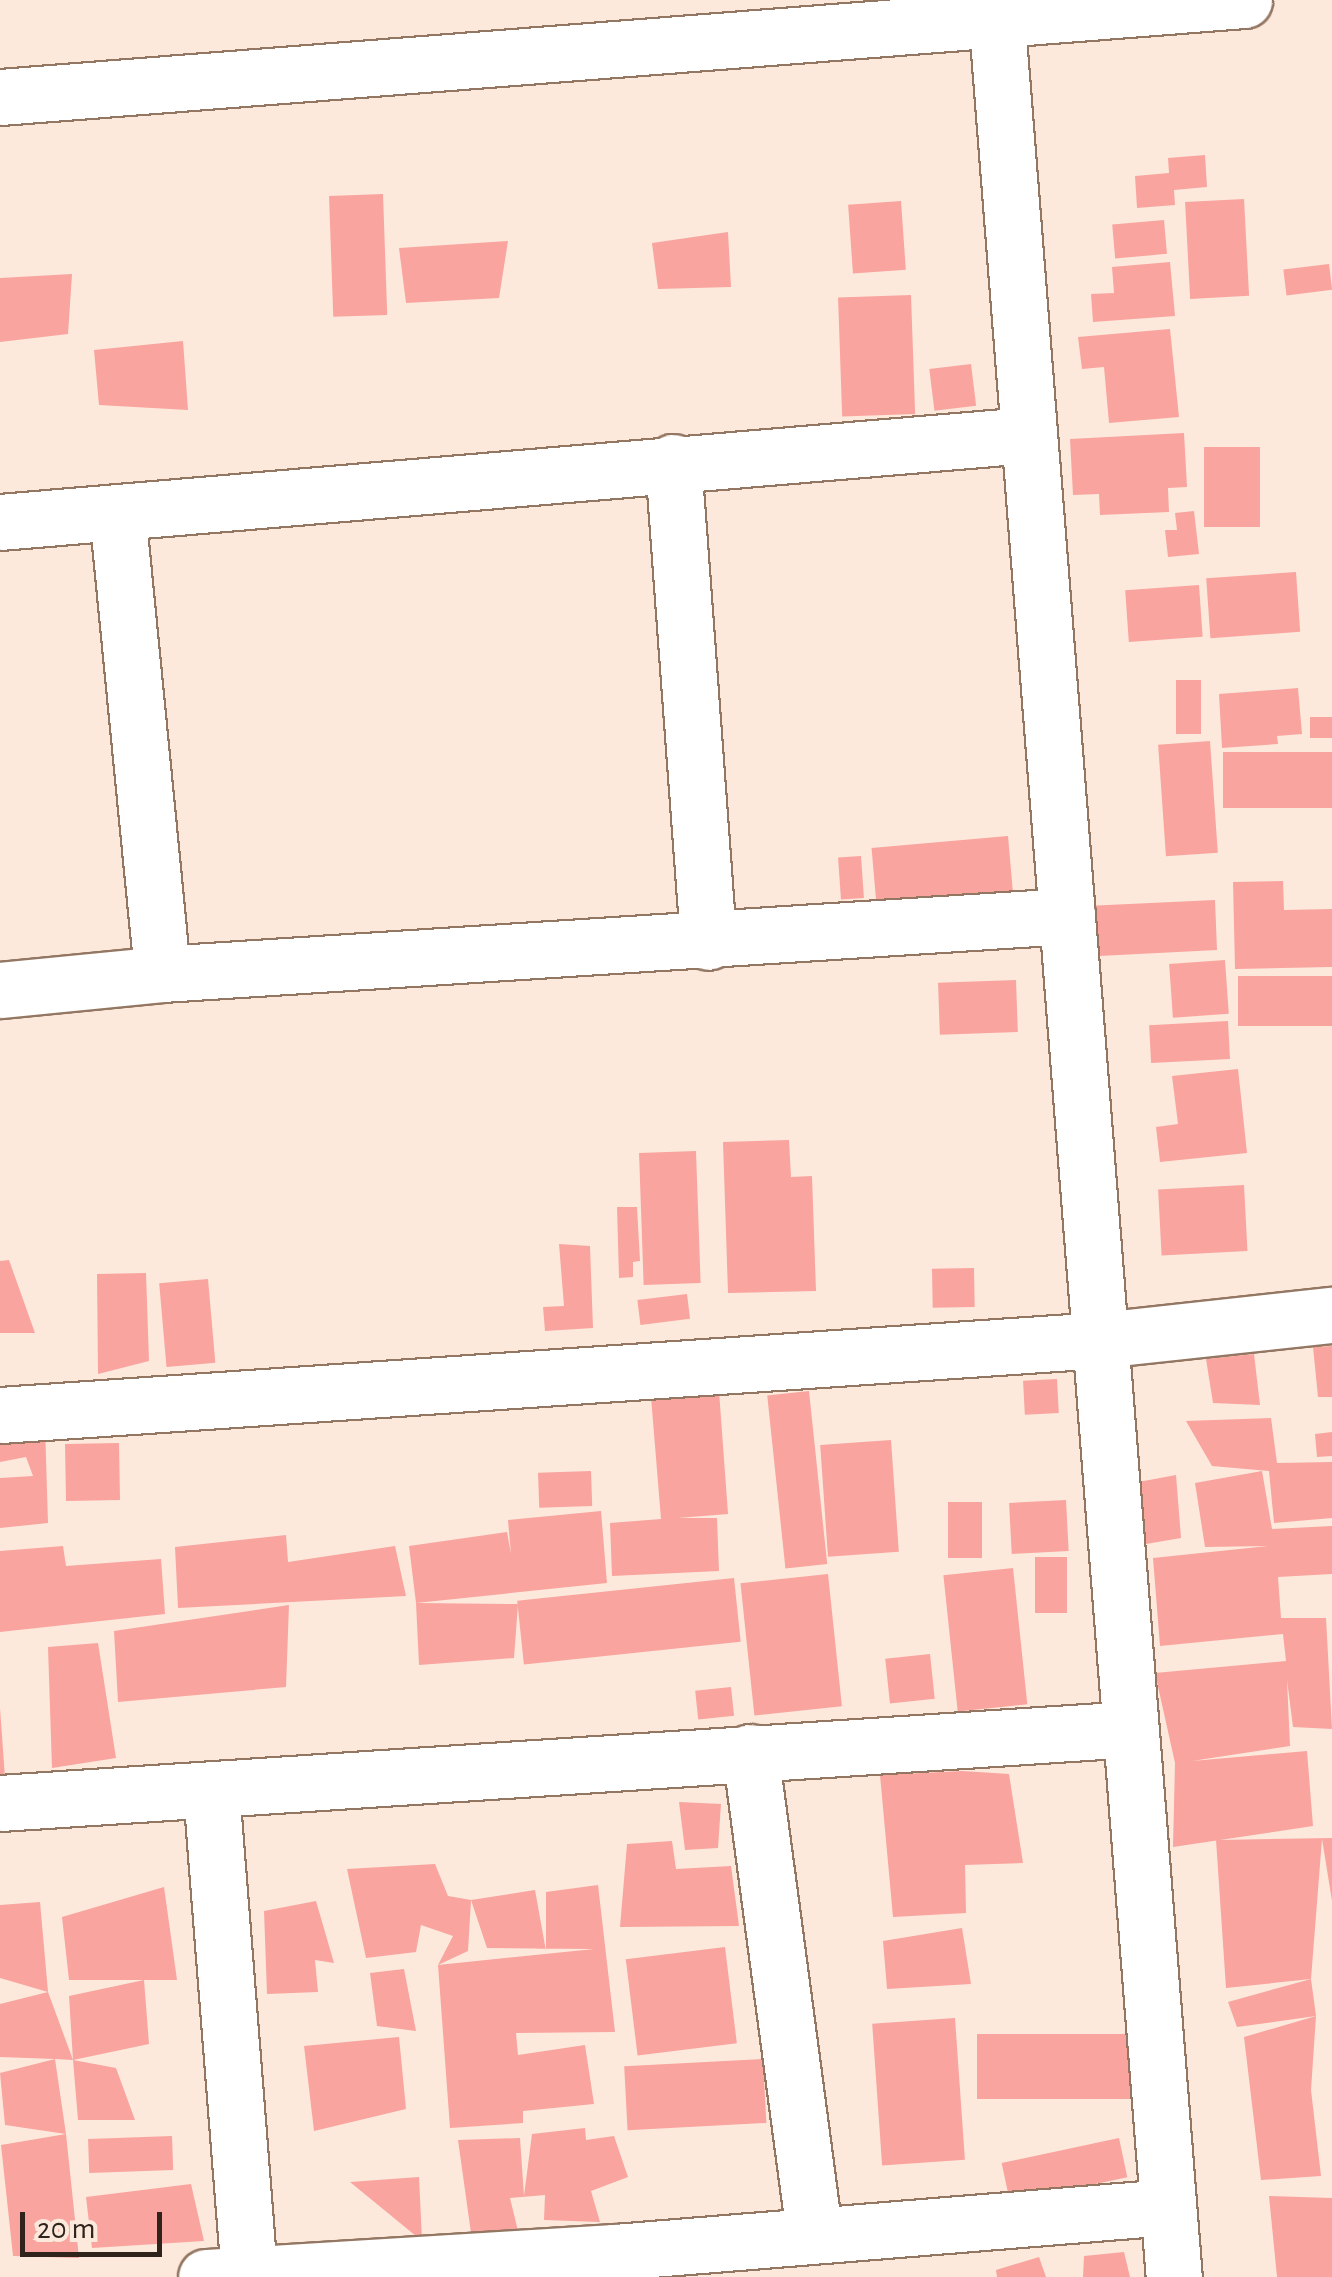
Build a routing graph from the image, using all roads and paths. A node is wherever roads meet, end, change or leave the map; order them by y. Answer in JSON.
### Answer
{"nodes":[{"id":1,"x":1244,"y":0,"type":"edge"},
{"id":2,"x":996,"y":10,"type":"edge"},
{"id":3,"x":0,"y":98,"type":"edge"},
{"id":4,"x":1027,"y":435,"type":"junction"},
{"id":5,"x":673,"y":462,"type":"junction"},
{"id":6,"x":117,"y":512,"type":"junction"},
{"id":7,"x":0,"y":522,"type":"edge"},
{"id":8,"x":1067,"y":916,"type":"junction"},
{"id":9,"x":708,"y":942,"type":"junction"},
{"id":10,"x":162,"y":974,"type":"junction"},
{"id":11,"x":0,"y":990,"type":"edge"},
{"id":12,"x":1332,"y":1315,"type":"edge"},
{"id":13,"x":1100,"y":1340,"type":"junction"},
{"id":14,"x":0,"y":1415,"type":"edge"},
{"id":15,"x":1131,"y":1730,"type":"junction"},
{"id":16,"x":750,"y":1752,"type":"junction"},
{"id":17,"x":211,"y":1791,"type":"junction"},
{"id":18,"x":0,"y":1803,"type":"edge"},
{"id":19,"x":1168,"y":2207,"type":"junction"},
{"id":20,"x":814,"y":2234,"type":"junction"},
{"id":21,"x":227,"y":2275,"type":"edge"},
{"id":22,"x":1174,"y":2277,"type":"edge"}],
"edges":[{"from":1,"to":2,"type":"street"},
{"from":2,"to":3,"type":"street"},
{"from":2,"to":4,"type":"street"},
{"from":4,"to":5,"type":"street"},
{"from":4,"to":8,"type":"street"},
{"from":5,"to":6,"type":"street"},
{"from":5,"to":9,"type":"street"},
{"from":6,"to":7,"type":"street"},
{"from":6,"to":10,"type":"street"},
{"from":8,"to":9,"type":"street"},
{"from":8,"to":13,"type":"street"},
{"from":9,"to":10,"type":"street"},
{"from":10,"to":11,"type":"street"},
{"from":12,"to":13,"type":"street"},
{"from":13,"to":14,"type":"street"},
{"from":13,"to":15,"type":"street"},
{"from":15,"to":16,"type":"street"},
{"from":15,"to":19,"type":"street"},
{"from":16,"to":17,"type":"street"},
{"from":16,"to":20,"type":"street"},
{"from":17,"to":18,"type":"street"},
{"from":17,"to":21,"type":"street"},
{"from":19,"to":20,"type":"street"},
{"from":19,"to":22,"type":"street"},
{"from":20,"to":21,"type":"street"}]}
